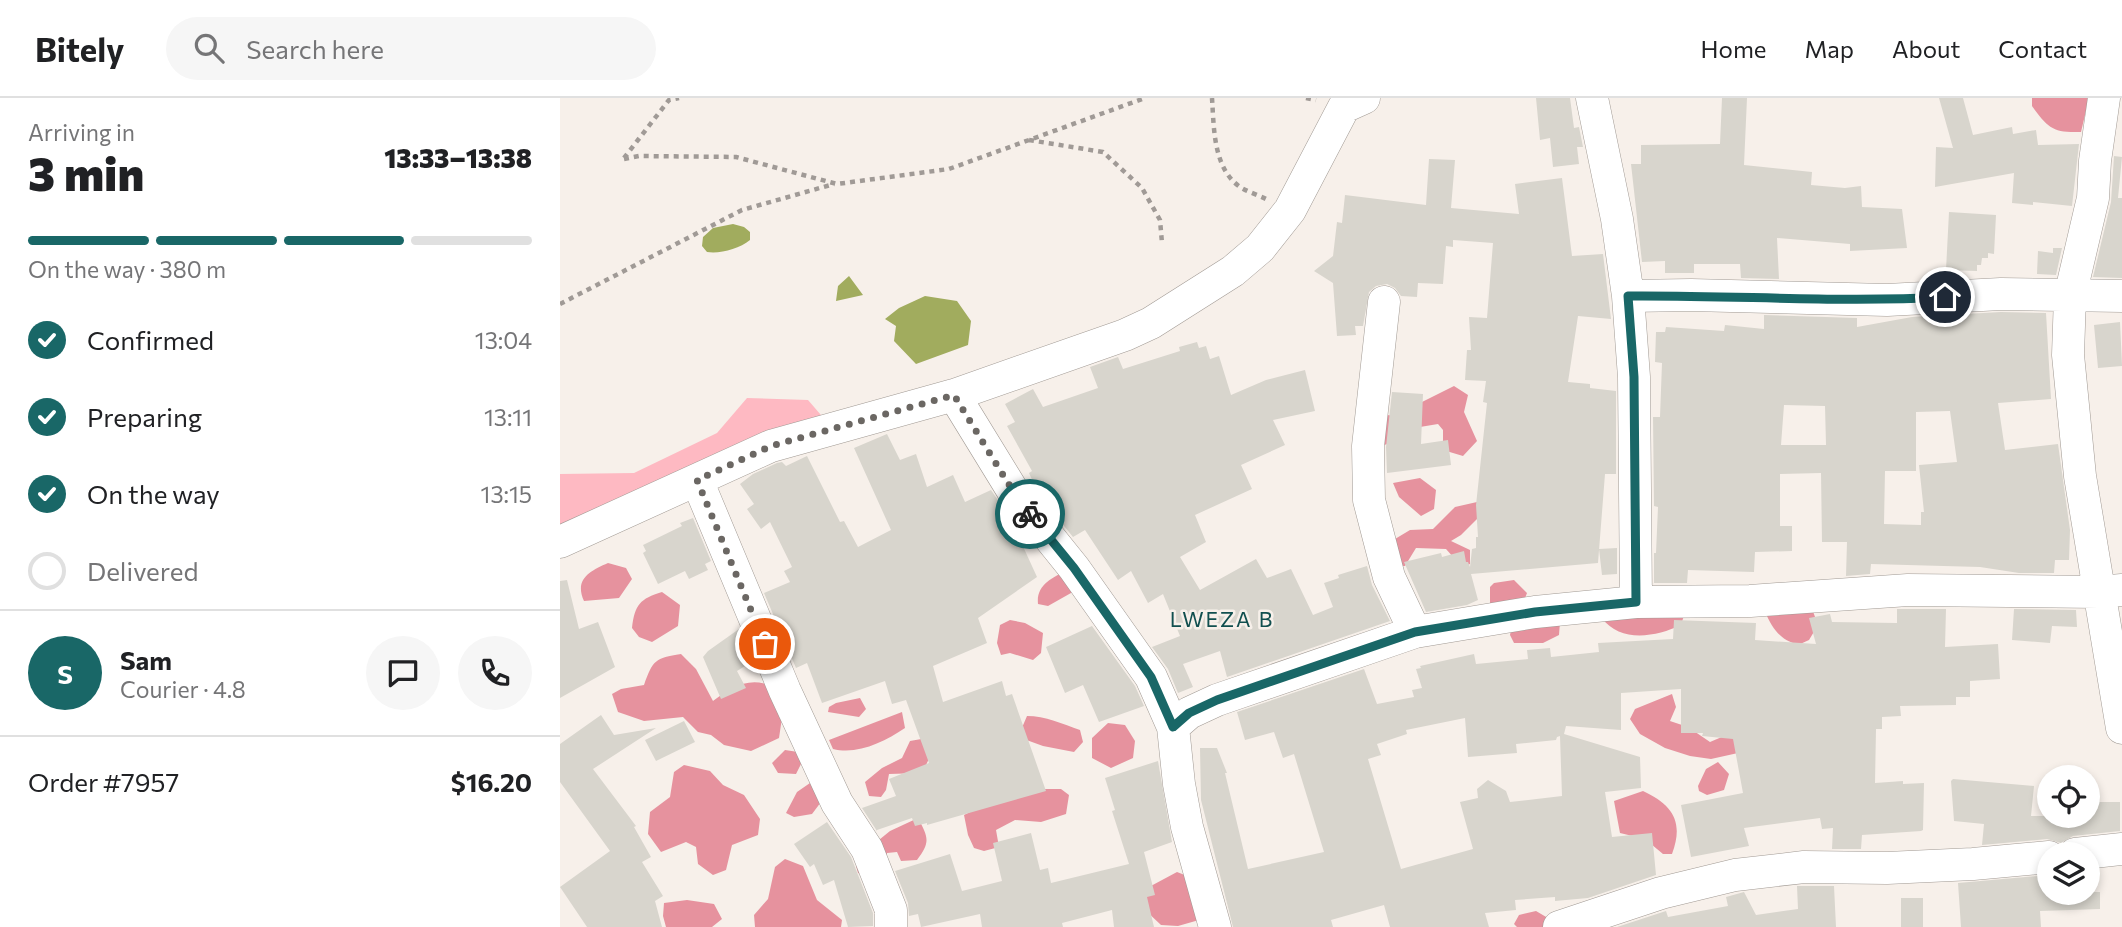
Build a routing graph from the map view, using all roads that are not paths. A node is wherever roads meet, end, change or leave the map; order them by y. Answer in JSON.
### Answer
{"nodes":[{"id":1,"x":1364,"y":98,"type":"edge"},
{"id":2,"x":1592,"y":98,"type":"edge"},
{"id":3,"x":2104,"y":98,"type":"edge"},
{"id":4,"x":1628,"y":296,"type":"junction"},
{"id":5,"x":2070,"y":296,"type":"junction"},
{"id":6,"x":2122,"y":296,"type":"edge"},
{"id":7,"x":1384,"y":302,"type":"dead end"},
{"id":8,"x":954,"y":395,"type":"junction"},
{"id":9,"x":697,"y":480,"type":"junction"},
{"id":10,"x":560,"y":542,"type":"edge"},
{"id":11,"x":2110,"y":591,"type":"edge"},
{"id":12,"x":1636,"y":602,"type":"junction"},
{"id":13,"x":1415,"y":632,"type":"junction"},
{"id":14,"x":1173,"y":727,"type":"junction"},
{"id":15,"x":2122,"y":728,"type":"edge"},
{"id":16,"x":2122,"y":849,"type":"edge"},
{"id":17,"x":2100,"y":851,"type":"edge"},
{"id":18,"x":2037,"y":858,"type":"edge"},
{"id":19,"x":891,"y":927,"type":"edge"},
{"id":20,"x":1215,"y":927,"type":"edge"},
{"id":21,"x":1559,"y":927,"type":"edge"}],
"edges":[{"from":1,"to":8,"type":"street"},
{"from":2,"to":4,"type":"street"},
{"from":3,"to":5,"type":"street"},
{"from":4,"to":5,"type":"street"},
{"from":4,"to":12,"type":"street"},
{"from":5,"to":6,"type":"street"},
{"from":5,"to":11,"type":"street"},
{"from":7,"to":13,"type":"street"},
{"from":8,"to":9,"type":"street"},
{"from":8,"to":14,"type":"street"},
{"from":9,"to":10,"type":"street"},
{"from":9,"to":19,"type":"street"},
{"from":11,"to":12,"type":"street"},
{"from":11,"to":15,"type":"street"},
{"from":12,"to":13,"type":"street"},
{"from":13,"to":14,"type":"street"},
{"from":14,"to":20,"type":"street"},
{"from":16,"to":17,"type":"street"},
{"from":18,"to":21,"type":"street"}]}
